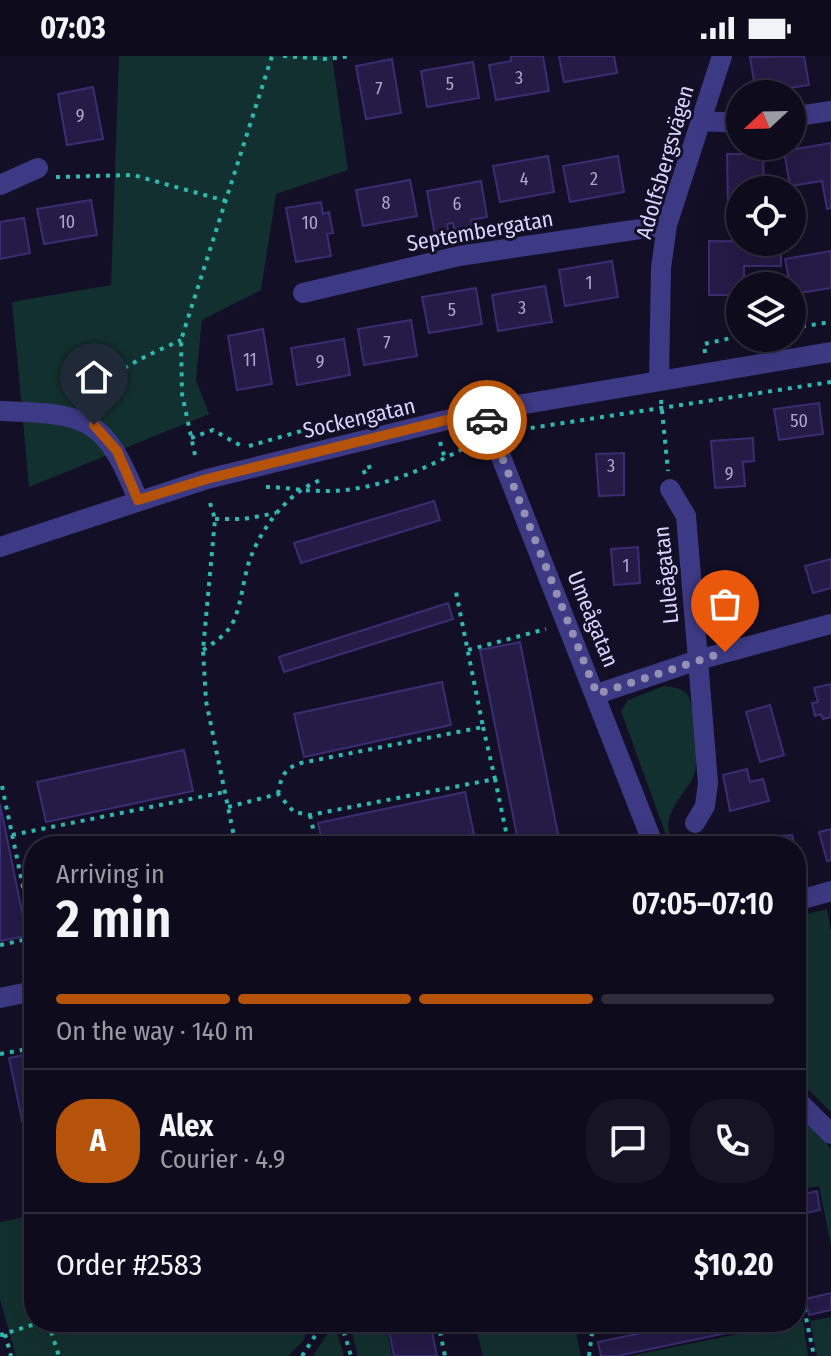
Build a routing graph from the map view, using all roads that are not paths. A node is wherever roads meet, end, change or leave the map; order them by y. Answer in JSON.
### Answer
{"nodes":[{"id":1,"x":722,"y":56,"type":"edge"},
{"id":2,"x":831,"y":111,"type":"edge"},
{"id":3,"x":806,"y":115,"type":"edge"},
{"id":4,"x":702,"y":121,"type":"junction"},
{"id":5,"x":726,"y":122,"type":"edge"},
{"id":6,"x":38,"y":168,"type":"road end"},
{"id":7,"x":0,"y":185,"type":"edge"},
{"id":8,"x":667,"y":225,"type":"junction"},
{"id":9,"x":303,"y":293,"type":"dead end"},
{"id":10,"x":831,"y":352,"type":"edge"},
{"id":11,"x":659,"y":379,"type":"junction"},
{"id":12,"x":0,"y":411,"type":"edge"},
{"id":13,"x":483,"y":411,"type":"junction"},
{"id":14,"x":670,"y":489,"type":"road end"},
{"id":15,"x":138,"y":500,"type":"junction"},
{"id":16,"x":0,"y":547,"type":"edge"},
{"id":17,"x":831,"y":624,"type":"edge"},
{"id":18,"x":698,"y":660,"type":"junction"},
{"id":19,"x":597,"y":694,"type":"junction"},
{"id":20,"x":695,"y":823,"type":"dead end"},
{"id":21,"x":650,"y":836,"type":"edge"},
{"id":22,"x":831,"y":891,"type":"edge"},
{"id":23,"x":806,"y":898,"type":"edge"},
{"id":24,"x":24,"y":993,"type":"edge"},
{"id":25,"x":0,"y":998,"type":"edge"},
{"id":26,"x":806,"y":1109,"type":"edge"},
{"id":27,"x":831,"y":1134,"type":"edge"}],
"edges":[{"from":1,"to":4,"type":"street","name":"Adolfsbergsvägen"},
{"from":2,"to":3,"type":"street"},
{"from":4,"to":5,"type":"street"},
{"from":4,"to":8,"type":"street","name":"Adolfsbergsvägen"},
{"from":6,"to":7,"type":"street"},
{"from":8,"to":9,"type":"street","name":"Septembergatan"},
{"from":8,"to":11,"type":"street","name":"Adolfsbergsvägen"},
{"from":10,"to":11,"type":"street","name":"Sockengatan"},
{"from":11,"to":13,"type":"street","name":"Sockengatan"},
{"from":12,"to":15,"type":"street"},
{"from":13,"to":15,"type":"street","name":"Sockengatan"},
{"from":13,"to":19,"type":"street","name":"Umeågatan"},
{"from":14,"to":18,"type":"street","name":"Luleågatan"},
{"from":15,"to":16,"type":"street","name":"Sockengatan"},
{"from":17,"to":18,"type":"street"},
{"from":18,"to":19,"type":"street"},
{"from":18,"to":20,"type":"street","name":"Luleågatan"},
{"from":19,"to":21,"type":"street","name":"Umeågatan"},
{"from":22,"to":23,"type":"street"},
{"from":24,"to":25,"type":"street"},
{"from":26,"to":27,"type":"street"}]}
